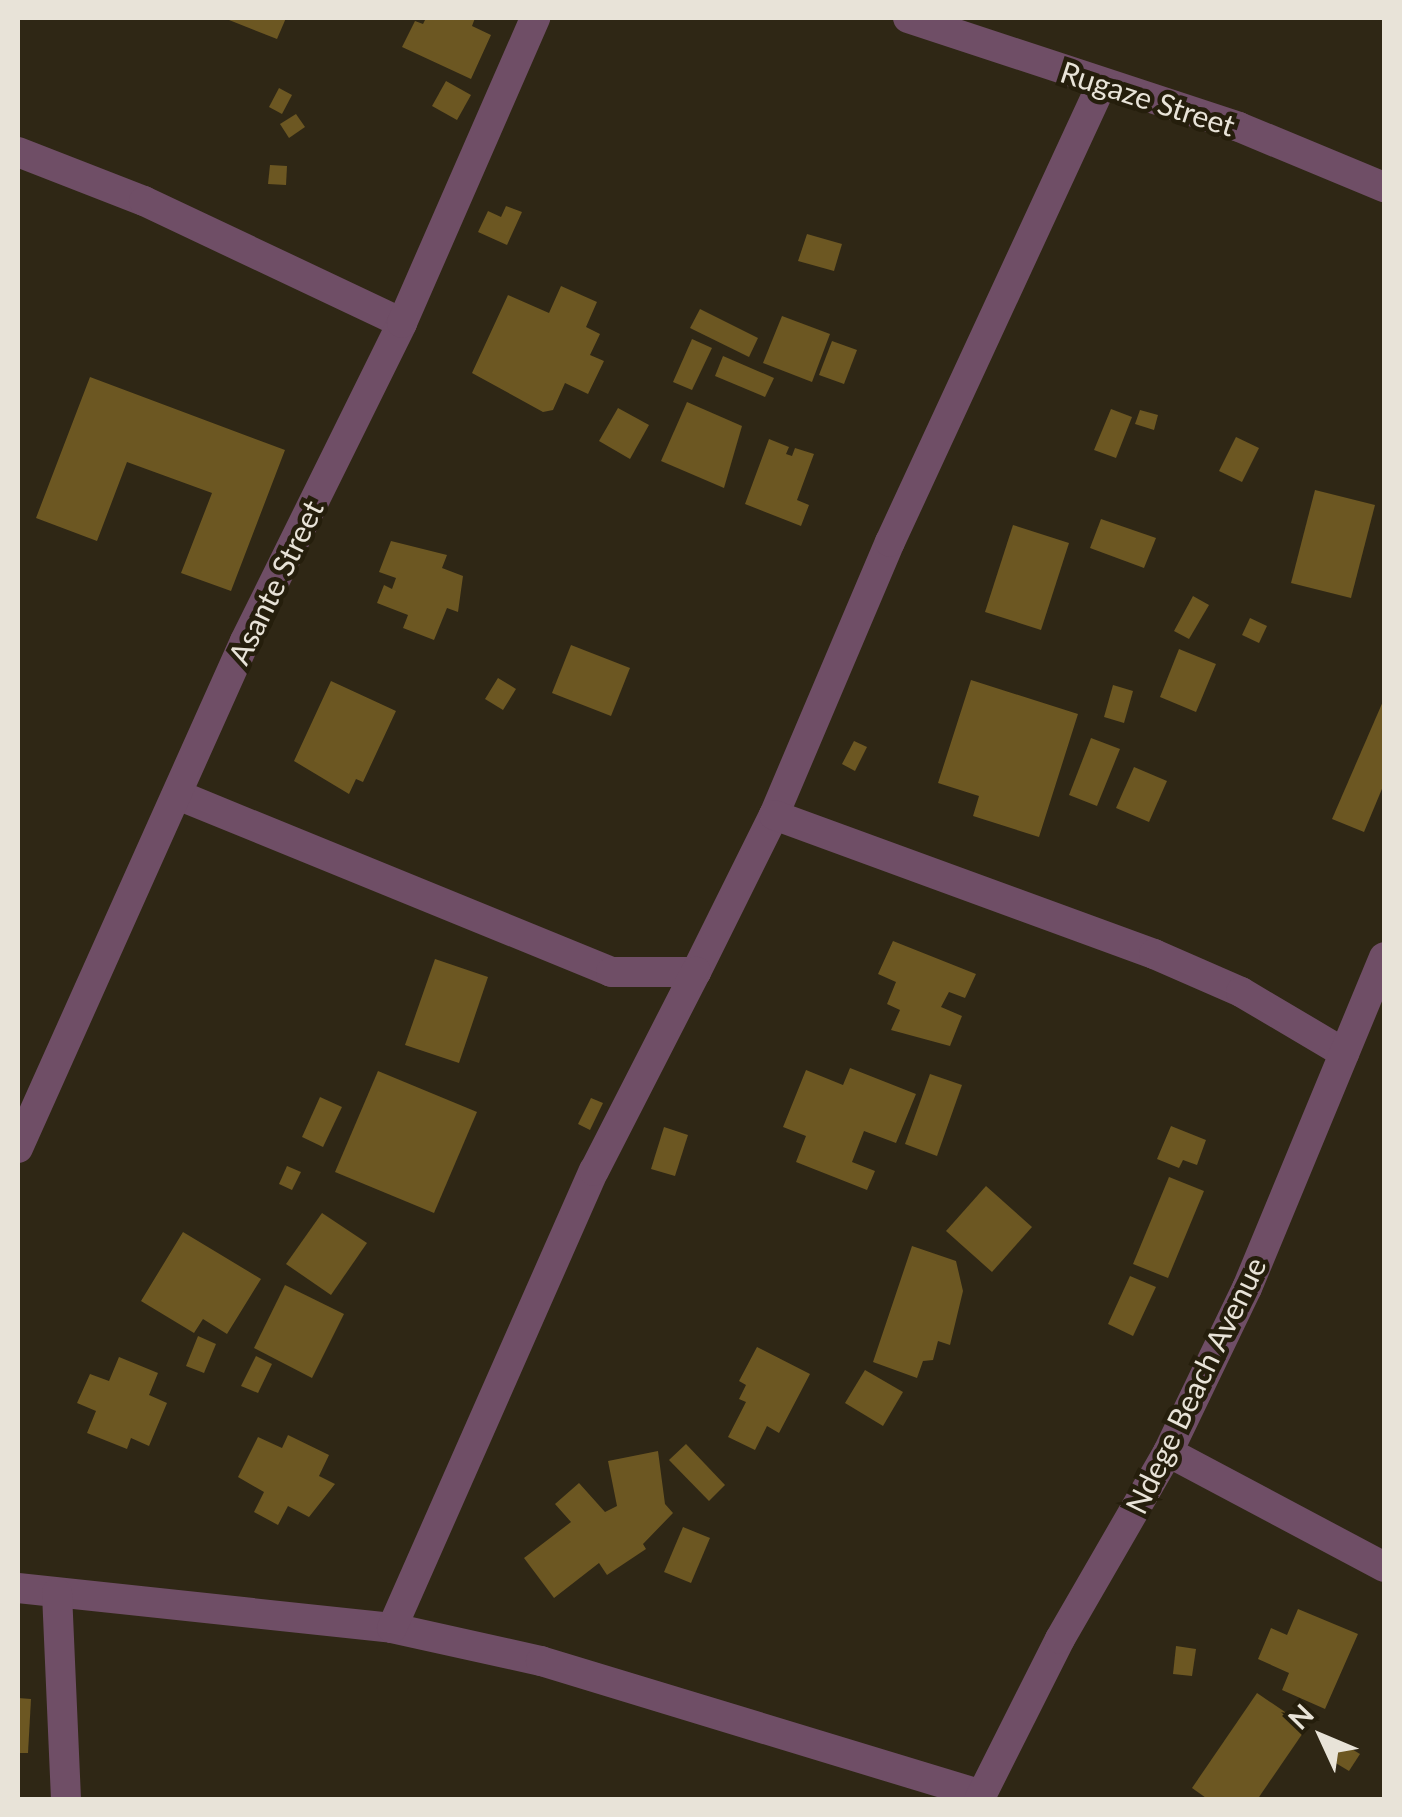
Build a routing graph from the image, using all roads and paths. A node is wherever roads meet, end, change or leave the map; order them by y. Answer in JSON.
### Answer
{"nodes":[{"id":1,"x":535,"y":18,"type":"edge"},
{"id":2,"x":908,"y":18,"type":"edge"},
{"id":3,"x":1101,"y":86,"type":"junction"},
{"id":4,"x":18,"y":152,"type":"edge"},
{"id":5,"x":1384,"y":188,"type":"edge"},
{"id":6,"x":402,"y":323,"type":"junction"},
{"id":7,"x":178,"y":796,"type":"junction"},
{"id":8,"x":774,"y":815,"type":"junction"},
{"id":9,"x":1384,"y":956,"type":"edge"},
{"id":10,"x":696,"y":972,"type":"junction"},
{"id":11,"x":1344,"y":1052,"type":"junction"},
{"id":12,"x":18,"y":1148,"type":"edge"},
{"id":13,"x":1168,"y":1452,"type":"junction"},
{"id":14,"x":1384,"y":1567,"type":"edge"},
{"id":15,"x":18,"y":1588,"type":"edge"},
{"id":16,"x":57,"y":1593,"type":"junction"},
{"id":17,"x":392,"y":1628,"type":"junction"},
{"id":18,"x":980,"y":1798,"type":"edge"},
{"id":19,"x":66,"y":1800,"type":"edge"}],
"edges":[{"from":1,"to":6,"type":"street","name":"Asante Street"},
{"from":2,"to":3,"type":"street","name":"Rugaze Street"},
{"from":3,"to":5,"type":"street","name":"Rugaze Street"},
{"from":3,"to":8,"type":"street"},
{"from":4,"to":6,"type":"street"},
{"from":6,"to":7,"type":"street","name":"Asante Street"},
{"from":7,"to":10,"type":"street"},
{"from":7,"to":12,"type":"street","name":"Asante Street"},
{"from":8,"to":10,"type":"street"},
{"from":8,"to":11,"type":"street"},
{"from":9,"to":11,"type":"street","name":"Ndege Beach Avenue"},
{"from":10,"to":17,"type":"street"},
{"from":11,"to":13,"type":"street","name":"Ndege Beach Avenue"},
{"from":13,"to":14,"type":"street"},
{"from":13,"to":18,"type":"street","name":"Ndege Beach Avenue"},
{"from":15,"to":16,"type":"street"},
{"from":16,"to":17,"type":"street"},
{"from":16,"to":19,"type":"street"},
{"from":17,"to":18,"type":"street"}]}
